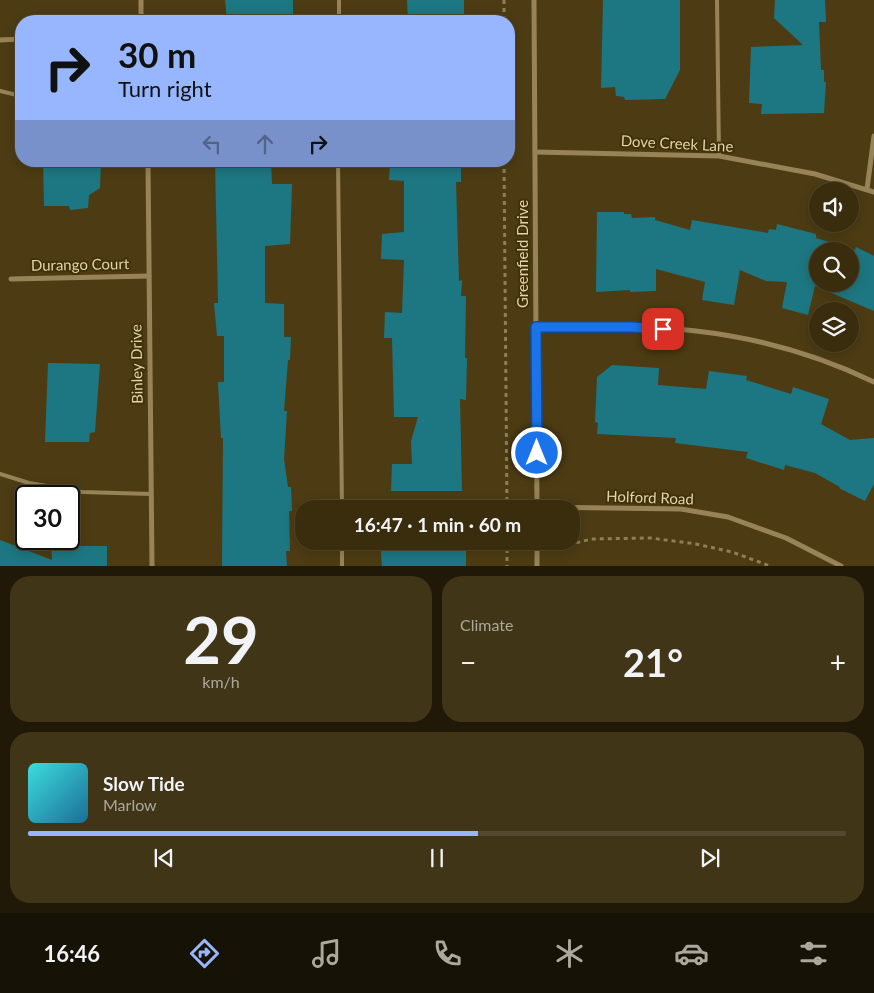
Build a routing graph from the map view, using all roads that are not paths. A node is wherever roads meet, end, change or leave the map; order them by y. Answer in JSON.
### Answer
{"nodes":[{"id":1,"x":141,"y":0,"type":"edge"},
{"id":2,"x":339,"y":0,"type":"edge"},
{"id":3,"x":534,"y":0,"type":"edge"},
{"id":4,"x":717,"y":0,"type":"edge"},
{"id":5,"x":142,"y":15,"type":"edge"},
{"id":6,"x":339,"y":15,"type":"edge"},
{"id":7,"x":0,"y":40,"type":"edge"},
{"id":8,"x":15,"y":40,"type":"edge"},
{"id":9,"x":0,"y":92,"type":"edge"},
{"id":10,"x":15,"y":95,"type":"edge"},
{"id":11,"x":874,"y":136,"type":"edge"},
{"id":12,"x":535,"y":152,"type":"junction"},
{"id":13,"x":719,"y":156,"type":"junction"},
{"id":14,"x":148,"y":167,"type":"edge"},
{"id":15,"x":338,"y":167,"type":"edge"},
{"id":16,"x":867,"y":190,"type":"junction"},
{"id":17,"x":874,"y":192,"type":"edge"},
{"id":18,"x":149,"y":276,"type":"junction"},
{"id":19,"x":11,"y":279,"type":"dead end"},
{"id":20,"x":536,"y":327,"type":"junction"},
{"id":21,"x":874,"y":382,"type":"edge"},
{"id":22,"x":0,"y":474,"type":"edge"},
{"id":23,"x":151,"y":494,"type":"junction"},
{"id":24,"x":342,"y":500,"type":"edge"},
{"id":25,"x":537,"y":500,"type":"edge"},
{"id":26,"x":580,"y":508,"type":"edge"},
{"id":27,"x":342,"y":550,"type":"edge"},
{"id":28,"x":537,"y":550,"type":"edge"},
{"id":29,"x":152,"y":566,"type":"edge"},
{"id":30,"x":342,"y":566,"type":"edge"},
{"id":31,"x":537,"y":566,"type":"edge"},
{"id":32,"x":840,"y":566,"type":"edge"}],
"edges":[{"from":1,"to":5,"type":"street"},
{"from":2,"to":6,"type":"lane"},
{"from":3,"to":12,"type":"street","name":"Greenfield Drive"},
{"from":4,"to":13,"type":"lane"},
{"from":7,"to":8,"type":"street"},
{"from":9,"to":10,"type":"lane"},
{"from":11,"to":16,"type":"street"},
{"from":12,"to":13,"type":"street","name":"Dove Creek Lane"},
{"from":12,"to":20,"type":"street","name":"Greenfield Drive"},
{"from":13,"to":16,"type":"street","name":"Dove Creek Lane"},
{"from":14,"to":18,"type":"street","name":"Binley Drive"},
{"from":15,"to":24,"type":"lane"},
{"from":16,"to":17,"type":"street","name":"Dove Creek Lane"},
{"from":18,"to":19,"type":"street","name":"Durango Court"},
{"from":18,"to":23,"type":"street","name":"Binley Drive"},
{"from":20,"to":21,"type":"street"},
{"from":20,"to":25,"type":"street","name":"Greenfield Drive"},
{"from":22,"to":23,"type":"lane"},
{"from":23,"to":29,"type":"street","name":"Binley Drive"},
{"from":26,"to":32,"type":"street","name":"Holford Road"},
{"from":27,"to":30,"type":"lane"},
{"from":28,"to":31,"type":"street"}]}
